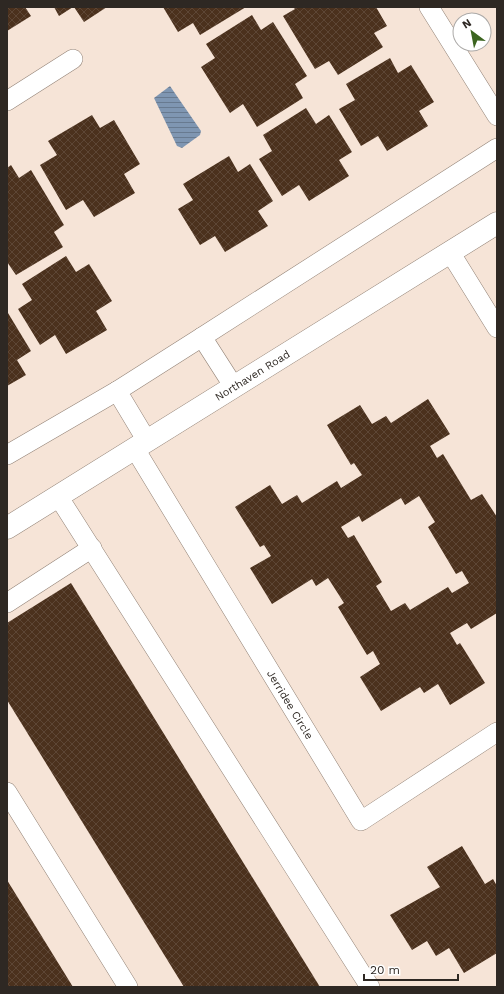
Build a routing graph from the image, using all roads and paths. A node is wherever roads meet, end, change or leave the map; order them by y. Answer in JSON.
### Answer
{"nodes":[{"id":1,"x":429,"y":7,"type":"edge"},
{"id":2,"x":73,"y":59,"type":"dead end"},
{"id":3,"x":7,"y":101,"type":"edge"},
{"id":4,"x":497,"y":116,"type":"edge"},
{"id":5,"x":497,"y":148,"type":"edge"},
{"id":6,"x":497,"y":223,"type":"edge"},
{"id":7,"x":450,"y":252,"type":"junction"},
{"id":8,"x":497,"y":328,"type":"edge"},
{"id":9,"x":202,"y":338,"type":"junction"},
{"id":10,"x":234,"y":386,"type":"junction"},
{"id":11,"x":117,"y":391,"type":"junction"},
{"id":12,"x":141,"y":445,"type":"junction"},
{"id":13,"x":7,"y":455,"type":"edge"},
{"id":14,"x":58,"y":496,"type":"junction"},
{"id":15,"x":7,"y":528,"type":"edge"},
{"id":16,"x":92,"y":548,"type":"junction"},
{"id":17,"x":7,"y":603,"type":"edge"},
{"id":18,"x":497,"y":732,"type":"edge"},
{"id":19,"x":7,"y":792,"type":"edge"},
{"id":20,"x":128,"y":987,"type":"edge"},
{"id":21,"x":370,"y":987,"type":"edge"}],
"edges":[{"from":1,"to":4,"type":"lane"},
{"from":2,"to":3,"type":"lane"},
{"from":5,"to":9,"type":"lane"},
{"from":6,"to":7,"type":"street","name":"Northaven Road"},
{"from":7,"to":8,"type":"lane"},
{"from":7,"to":10,"type":"street","name":"Northaven Road"},
{"from":9,"to":10,"type":"lane"},
{"from":9,"to":11,"type":"lane"},
{"from":10,"to":12,"type":"street","name":"Northaven Road"},
{"from":11,"to":12,"type":"lane"},
{"from":11,"to":13,"type":"lane"},
{"from":12,"to":14,"type":"street","name":"Northaven Road"},
{"from":12,"to":18,"type":"lane","name":"Jerridee Circle"},
{"from":14,"to":15,"type":"street","name":"Northaven Road"},
{"from":14,"to":16,"type":"lane"},
{"from":16,"to":17,"type":"lane"},
{"from":16,"to":21,"type":"lane"},
{"from":19,"to":20,"type":"lane"}]}
